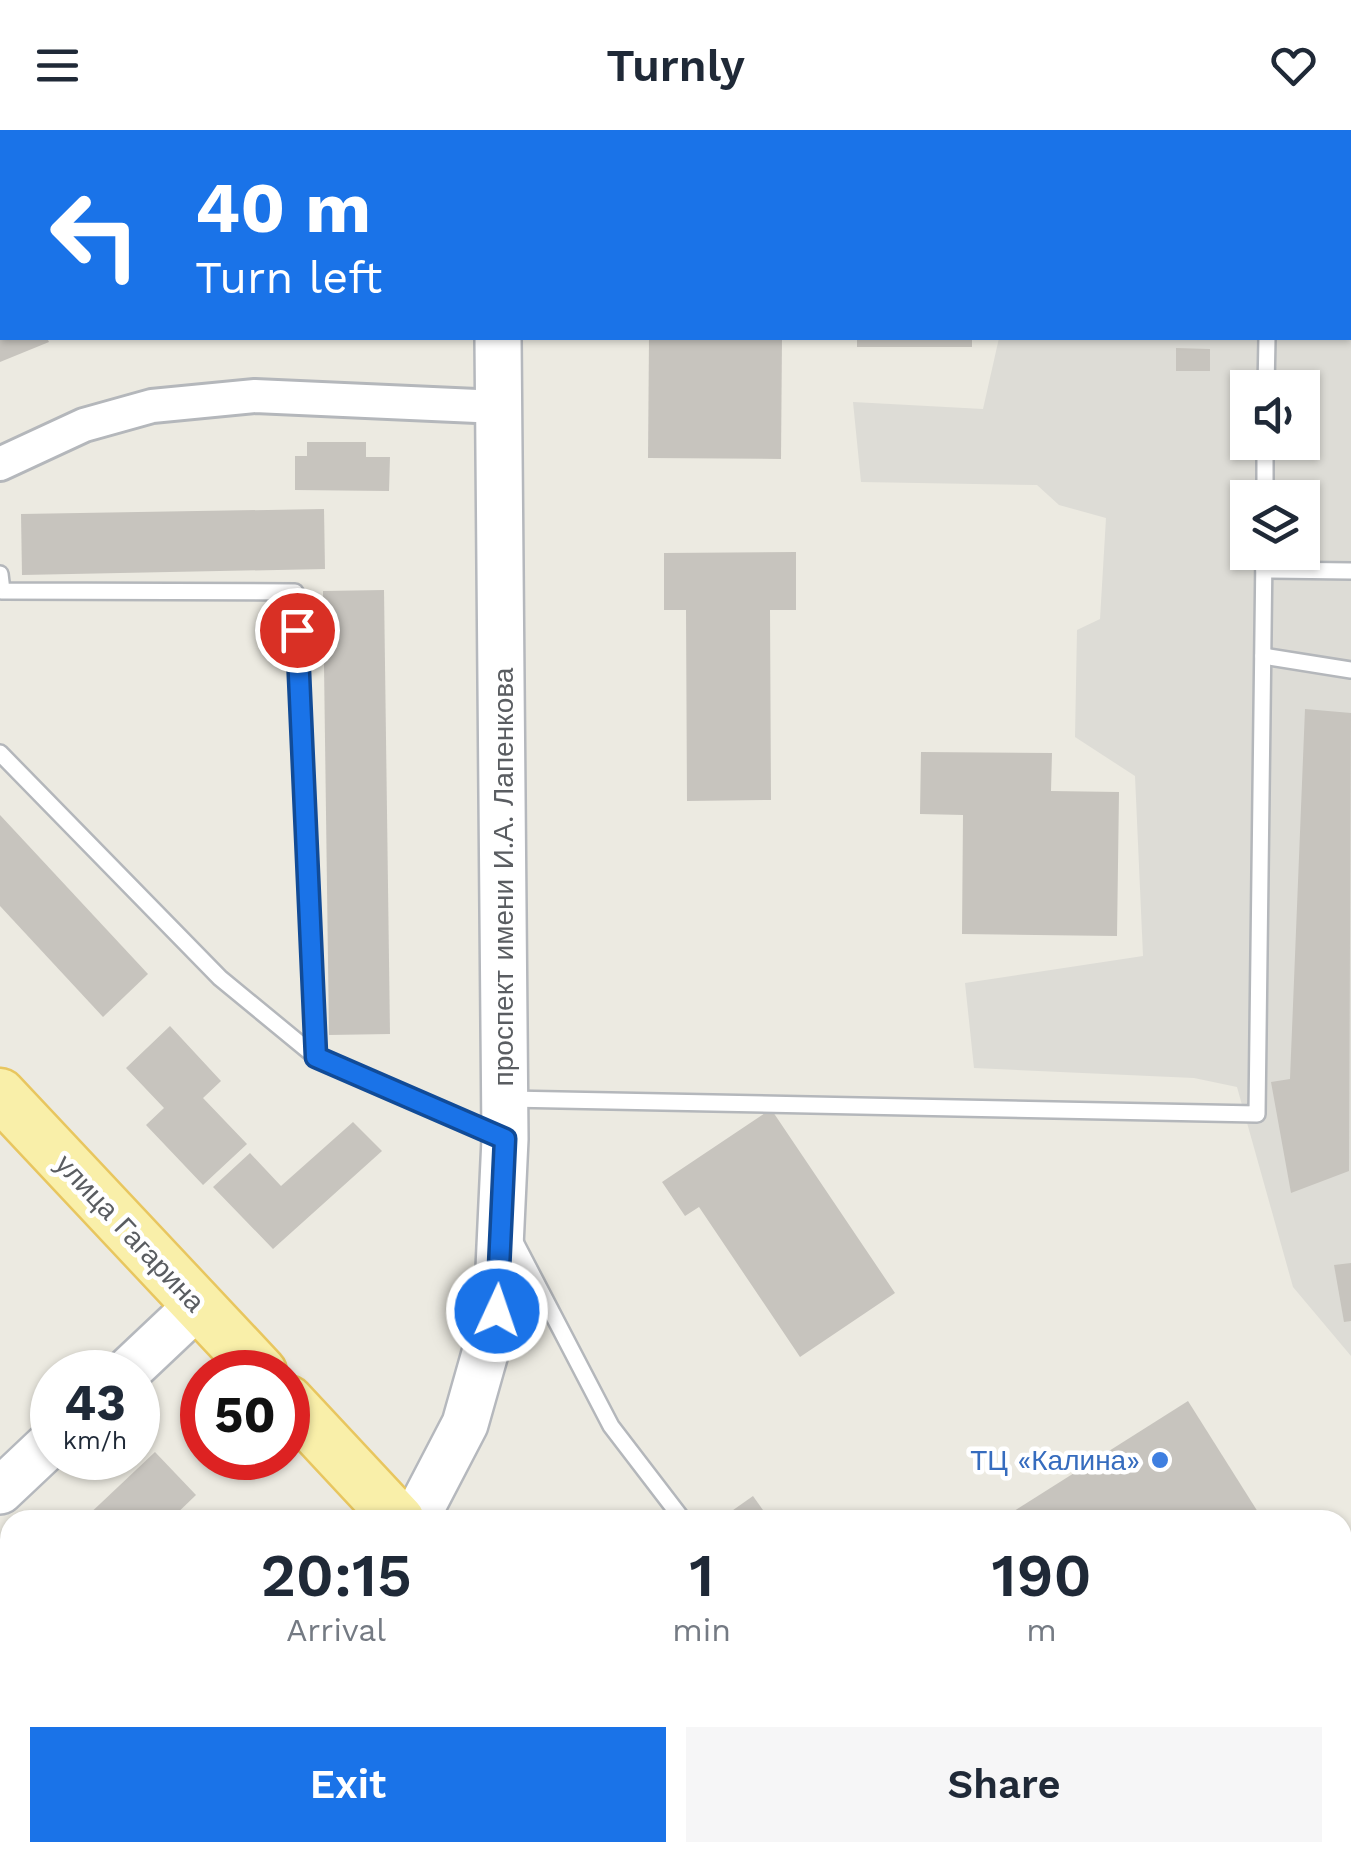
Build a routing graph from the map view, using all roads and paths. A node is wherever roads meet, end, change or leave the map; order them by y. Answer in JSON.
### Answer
{"nodes":[{"id":1,"x":498,"y":340,"type":"edge"},
{"id":2,"x":1267,"y":340,"type":"edge"},
{"id":3,"x":1266,"y":370,"type":"edge"},
{"id":4,"x":499,"y":407,"type":"junction"},
{"id":5,"x":0,"y":464,"type":"edge"},
{"id":6,"x":1264,"y":570,"type":"joint"},
{"id":7,"x":1351,"y":572,"type":"edge"},
{"id":8,"x":0,"y":574,"type":"edge"},
{"id":9,"x":1263,"y":656,"type":"junction"},
{"id":10,"x":1351,"y":670,"type":"edge"},
{"id":11,"x":0,"y":753,"type":"edge"},
{"id":12,"x":316,"y":1057,"type":"junction"},
{"id":13,"x":0,"y":1094,"type":"edge"},
{"id":14,"x":505,"y":1119,"type":"junction"},
{"id":15,"x":502,"y":1216,"type":"junction"},
{"id":16,"x":198,"y":1306,"type":"junction"},
{"id":17,"x":150,"y":1350,"type":"edge"},
{"id":18,"x":240,"y":1350,"type":"edge"},
{"id":19,"x":310,"y":1425,"type":"edge"},
{"id":20,"x":30,"y":1463,"type":"edge"},
{"id":21,"x":0,"y":1491,"type":"edge"},
{"id":22,"x":390,"y":1510,"type":"edge"},
{"id":23,"x":420,"y":1510,"type":"edge"},
{"id":24,"x":676,"y":1510,"type":"edge"}],
"edges":[{"from":1,"to":4,"type":"main road","name":"проспект имени И.А. Лапенкова"},
{"from":2,"to":3,"type":"lane"},
{"from":4,"to":5,"type":"street"},
{"from":4,"to":14,"type":"main road","name":"проспект имени И.А. Лапенкова"},
{"from":6,"to":7,"type":"lane"},
{"from":6,"to":9,"type":"lane"},
{"from":8,"to":12,"type":"lane"},
{"from":9,"to":10,"type":"lane"},
{"from":9,"to":14,"type":"lane"},
{"from":11,"to":12,"type":"lane"},
{"from":12,"to":14,"type":"lane"},
{"from":13,"to":16,"type":"main road","name":"улица Гагарина"},
{"from":14,"to":15,"type":"main road","name":"проспект имени И.А. Лапенкова"},
{"from":15,"to":23,"type":"main road","name":"проспект имени И.А. Лапенкова"},
{"from":15,"to":24,"type":"lane"},
{"from":16,"to":17,"type":"main road"},
{"from":16,"to":18,"type":"main road","name":"улица Гагарина"},
{"from":19,"to":22,"type":"main road"},
{"from":20,"to":21,"type":"main road"}]}
